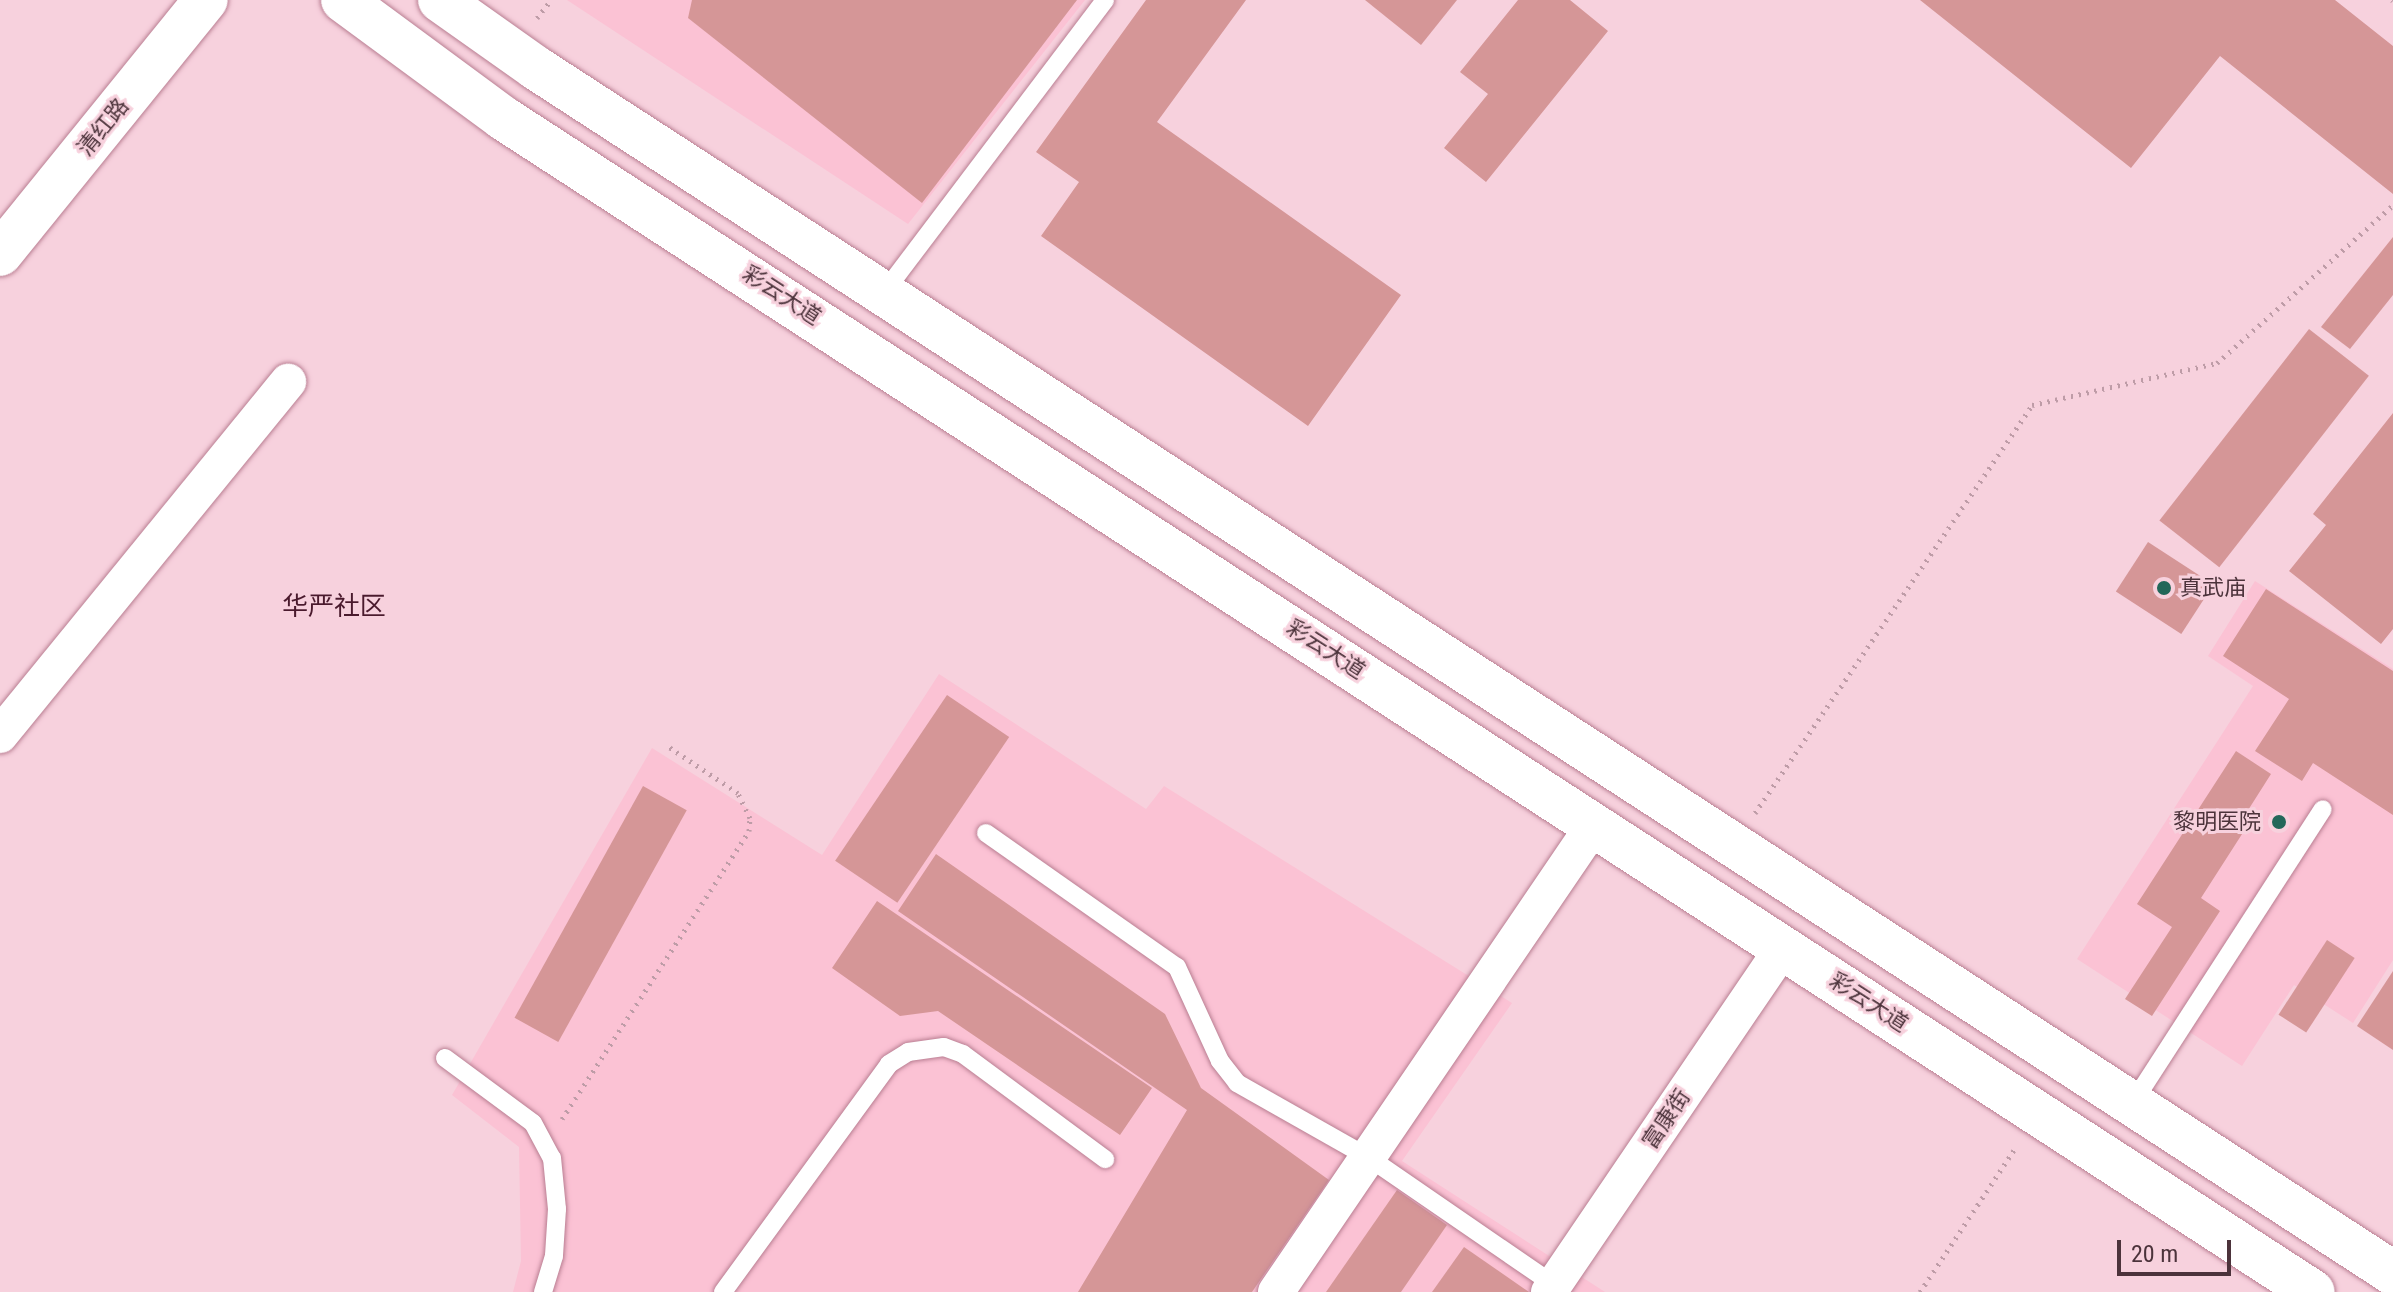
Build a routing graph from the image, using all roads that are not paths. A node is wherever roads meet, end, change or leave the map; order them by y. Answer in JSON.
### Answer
{"nodes":[{"id":1,"x":206,"y":0,"type":"edge"},
{"id":2,"x":343,"y":0,"type":"edge"},
{"id":3,"x":440,"y":0,"type":"edge"},
{"id":4,"x":1105,"y":0,"type":"edge"},
{"id":5,"x":0,"y":254,"type":"edge"},
{"id":6,"x":885,"y":291,"type":"junction"},
{"id":7,"x":288,"y":382,"type":"dead end"},
{"id":8,"x":0,"y":735,"type":"edge"},
{"id":9,"x":2323,"y":809,"type":"dead end"},
{"id":10,"x":1594,"y":825,"type":"junction"},
{"id":11,"x":986,"y":833,"type":"dead end"},
{"id":12,"x":1784,"y":946,"type":"junction"},
{"id":13,"x":445,"y":1058,"type":"dead end"},
{"id":14,"x":2132,"y":1104,"type":"junction"},
{"id":15,"x":1368,"y":1157,"type":"junction"},
{"id":16,"x":1105,"y":1159,"type":"dead end"},
{"id":17,"x":2393,"y":1276,"type":"edge"},
{"id":18,"x":1556,"y":1289,"type":"edge"},
{"id":19,"x":543,"y":1292,"type":"edge"},
{"id":20,"x":723,"y":1292,"type":"edge"},
{"id":21,"x":1276,"y":1292,"type":"edge"},
{"id":22,"x":2313,"y":1292,"type":"edge"},
{"id":23,"x":2385,"y":1292,"type":"edge"}],
"edges":[{"from":1,"to":5,"type":"main road","name":"清红路"},
{"from":2,"to":10,"type":"main road","name":"彩云大道"},
{"from":3,"to":6,"type":"main road"},
{"from":4,"to":6,"type":"lane"},
{"from":6,"to":14,"type":"main road"},
{"from":7,"to":8,"type":"street"},
{"from":9,"to":14,"type":"lane"},
{"from":10,"to":12,"type":"main road","name":"彩云大道"},
{"from":10,"to":15,"type":"street"},
{"from":11,"to":15,"type":"lane"},
{"from":12,"to":18,"type":"street","name":"富康街"},
{"from":12,"to":22,"type":"main road","name":"彩云大道"},
{"from":13,"to":19,"type":"lane"},
{"from":14,"to":17,"type":"main road"},
{"from":15,"to":18,"type":"lane"},
{"from":15,"to":21,"type":"street"},
{"from":16,"to":20,"type":"lane"},
{"from":17,"to":23,"type":"street"}]}
